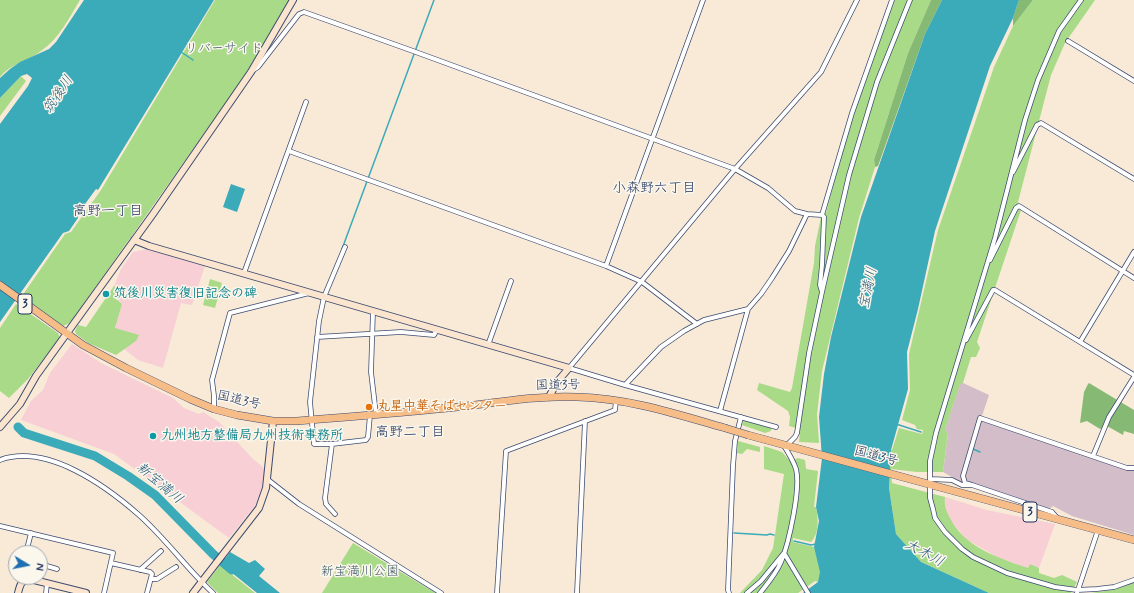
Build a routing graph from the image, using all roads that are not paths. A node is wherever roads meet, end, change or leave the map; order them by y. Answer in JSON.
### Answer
{"nodes":[{"id":1,"x":293,"y":0,"type":"edge"},
{"id":2,"x":703,"y":0,"type":"edge"},
{"id":3,"x":857,"y":0,"type":"edge"},
{"id":4,"x":892,"y":0,"type":"edge"},
{"id":5,"x":910,"y":0,"type":"edge"},
{"id":6,"x":1082,"y":0,"type":"edge"},
{"id":7,"x":1068,"y":41,"type":"dead end"},
{"id":8,"x":251,"y":72,"type":"junction"},
{"id":9,"x":1134,"y":81,"type":"edge"},
{"id":10,"x":306,"y":102,"type":"dead end"},
{"id":11,"x":652,"y":138,"type":"junction"},
{"id":12,"x":289,"y":151,"type":"junction"},
{"id":13,"x":735,"y":169,"type":"junction"},
{"id":14,"x":1134,"y":179,"type":"edge"},
{"id":15,"x":1009,"y":180,"type":"junction"},
{"id":16,"x":807,"y":214,"type":"junction"},
{"id":17,"x":822,"y":215,"type":"junction"},
{"id":18,"x":134,"y":240,"type":"junction"},
{"id":19,"x":345,"y":247,"type":"dead end"},
{"id":20,"x":1134,"y":252,"type":"edge"},
{"id":21,"x":987,"y":265,"type":"junction"},
{"id":22,"x":606,"y":266,"type":"junction"},
{"id":23,"x":1123,"y":271,"type":"junction"},
{"id":24,"x":244,"y":273,"type":"junction"},
{"id":25,"x":1134,"y":278,"type":"edge"},
{"id":26,"x":511,"y":281,"type":"dead end"},
{"id":27,"x":642,"y":282,"type":"junction"},
{"id":28,"x":0,"y":285,"type":"edge"},
{"id":29,"x":822,"y":292,"type":"junction"},
{"id":30,"x":310,"y":293,"type":"junction"},
{"id":31,"x":324,"y":297,"type":"junction"},
{"id":32,"x":748,"y":309,"type":"junction"},
{"id":33,"x":373,"y":311,"type":"junction"},
{"id":34,"x":697,"y":324,"type":"junction"},
{"id":35,"x":436,"y":330,"type":"junction"},
{"id":36,"x":372,"y":333,"type":"junction"},
{"id":37,"x":67,"y":334,"type":"junction"},
{"id":38,"x":317,"y":337,"type":"junction"},
{"id":39,"x":964,"y":341,"type":"junction"},
{"id":40,"x":1080,"y":342,"type":"junction"},
{"id":41,"x":488,"y":345,"type":"junction"},
{"id":42,"x":568,"y":368,"type":"junction"},
{"id":43,"x":1134,"y":376,"type":"edge"},
{"id":44,"x":625,"y":386,"type":"junction"},
{"id":45,"x":549,"y":397,"type":"junction"},
{"id":46,"x":616,"y":400,"type":"junction"},
{"id":47,"x":214,"y":409,"type":"junction"},
{"id":48,"x":720,"y":411,"type":"junction"},
{"id":49,"x":373,"y":414,"type":"junction"},
{"id":50,"x":741,"y":417,"type":"junction"},
{"id":51,"x":312,"y":420,"type":"junction"},
{"id":52,"x":274,"y":421,"type":"junction"},
{"id":53,"x":585,"y":421,"type":"junction"},
{"id":54,"x":0,"y":427,"type":"edge"},
{"id":55,"x":776,"y":427,"type":"dead end"},
{"id":56,"x":332,"y":444,"type":"junction"},
{"id":57,"x":785,"y":445,"type":"junction"},
{"id":58,"x":1092,"y":456,"type":"junction"},
{"id":59,"x":0,"y":460,"type":"edge"},
{"id":60,"x":1134,"y":468,"type":"edge"},
{"id":61,"x":267,"y":479,"type":"junction"},
{"id":62,"x":930,"y":483,"type":"junction"},
{"id":63,"x":972,"y":485,"type":"junction"},
{"id":64,"x":335,"y":514,"type":"dead end"},
{"id":65,"x":1058,"y":519,"type":"junction"},
{"id":66,"x":0,"y":526,"type":"edge"},
{"id":67,"x":1098,"y":530,"type":"junction"},
{"id":68,"x":31,"y":534,"type":"junction"},
{"id":69,"x":1134,"y":540,"type":"edge"},
{"id":70,"x":28,"y":545,"type":"edge"},
{"id":71,"x":161,"y":551,"type":"dead end"},
{"id":72,"x":784,"y":553,"type":"junction"},
{"id":73,"x":111,"y":563,"type":"junction"},
{"id":74,"x":48,"y":566,"type":"edge"},
{"id":75,"x":176,"y":567,"type":"dead end"},
{"id":76,"x":57,"y":568,"type":"dead end"},
{"id":77,"x":140,"y":570,"type":"junction"},
{"id":78,"x":151,"y":579,"type":"junction"},
{"id":79,"x":1134,"y":580,"type":"edge"},
{"id":80,"x":202,"y":582,"type":"junction"},
{"id":81,"x":48,"y":584,"type":"edge"},
{"id":82,"x":1077,"y":591,"type":"edge"},
{"id":83,"x":86,"y":593,"type":"edge"},
{"id":84,"x":104,"y":593,"type":"edge"},
{"id":85,"x":147,"y":593,"type":"edge"},
{"id":86,"x":194,"y":593,"type":"edge"},
{"id":87,"x":213,"y":593,"type":"edge"},
{"id":88,"x":440,"y":593,"type":"edge"},
{"id":89,"x":497,"y":593,"type":"edge"},
{"id":90,"x":577,"y":593,"type":"edge"},
{"id":91,"x":729,"y":593,"type":"edge"},
{"id":92,"x":747,"y":593,"type":"edge"},
{"id":93,"x":760,"y":593,"type":"edge"},
{"id":94,"x":808,"y":593,"type":"edge"}],
"edges":[{"from":1,"to":8,"type":"street"},
{"from":2,"to":11,"type":"street"},
{"from":3,"to":13,"type":"street"},
{"from":4,"to":17,"type":"street"},
{"from":5,"to":29,"type":"street"},
{"from":6,"to":15,"type":"street"},
{"from":7,"to":9,"type":"street"},
{"from":8,"to":11,"type":"street"},
{"from":8,"to":18,"type":"street"},
{"from":10,"to":12,"type":"street"},
{"from":11,"to":13,"type":"street"},
{"from":11,"to":22,"type":"street"},
{"from":12,"to":22,"type":"street"},
{"from":12,"to":24,"type":"street"},
{"from":13,"to":16,"type":"street"},
{"from":13,"to":27,"type":"street"},
{"from":14,"to":15,"type":"street"},
{"from":15,"to":21,"type":"street"},
{"from":16,"to":17,"type":"street"},
{"from":16,"to":32,"type":"street"},
{"from":17,"to":29,"type":"street"},
{"from":18,"to":24,"type":"street"},
{"from":18,"to":37,"type":"street"},
{"from":19,"to":31,"type":"street"},
{"from":20,"to":23,"type":"street"},
{"from":21,"to":23,"type":"street"},
{"from":21,"to":39,"type":"street"},
{"from":22,"to":27,"type":"street"},
{"from":23,"to":25,"type":"street"},
{"from":23,"to":40,"type":"street"},
{"from":24,"to":30,"type":"street"},
{"from":26,"to":41,"type":"street"},
{"from":27,"to":34,"type":"street"},
{"from":27,"to":42,"type":"street"},
{"from":28,"to":37,"type":"highway","name":"国道3号","number":"3"},
{"from":29,"to":57,"type":"street"},
{"from":30,"to":31,"type":"street"},
{"from":30,"to":47,"type":"street"},
{"from":31,"to":33,"type":"street"},
{"from":31,"to":38,"type":"street"},
{"from":32,"to":34,"type":"street"},
{"from":32,"to":48,"type":"street"},
{"from":33,"to":35,"type":"street"},
{"from":33,"to":36,"type":"street"},
{"from":34,"to":44,"type":"street"},
{"from":35,"to":36,"type":"street"},
{"from":35,"to":41,"type":"street"},
{"from":36,"to":38,"type":"street"},
{"from":36,"to":49,"type":"street"},
{"from":37,"to":47,"type":"highway","name":"国道3号","number":"3"},
{"from":37,"to":54,"type":"street"},
{"from":38,"to":51,"type":"street"},
{"from":39,"to":40,"type":"street"},
{"from":39,"to":62,"type":"street"},
{"from":40,"to":43,"type":"street"},
{"from":41,"to":42,"type":"street"},
{"from":42,"to":44,"type":"street"},
{"from":42,"to":45,"type":"street"},
{"from":43,"to":58,"type":"street"},
{"from":44,"to":48,"type":"street"},
{"from":45,"to":46,"type":"highway","name":"国道3号","number":"3"},
{"from":45,"to":49,"type":"highway","name":"国道3号","number":"3"},
{"from":46,"to":53,"type":"street"},
{"from":46,"to":57,"type":"highway","name":"国道3号","number":"3","bridge":true},
{"from":47,"to":52,"type":"highway","name":"国道3号","number":"3"},
{"from":48,"to":50,"type":"street"},
{"from":49,"to":51,"type":"highway","name":"国道3号","number":"3"},
{"from":49,"to":56,"type":"street"},
{"from":50,"to":55,"type":"street"},
{"from":50,"to":91,"type":"street"},
{"from":51,"to":52,"type":"highway","name":"国道3号","number":"3"},
{"from":51,"to":56,"type":"street"},
{"from":52,"to":61,"type":"street"},
{"from":53,"to":89,"type":"street"},
{"from":53,"to":90,"type":"street"},
{"from":56,"to":64,"type":"street"},
{"from":57,"to":62,"type":"highway","name":"国道3号","number":"3"},
{"from":57,"to":72,"type":"street"},
{"from":58,"to":60,"type":"street"},
{"from":58,"to":63,"type":"street"},
{"from":59,"to":80,"type":"street"},
{"from":61,"to":80,"type":"street"},
{"from":61,"to":88,"type":"street"},
{"from":62,"to":63,"type":"street"},
{"from":62,"to":65,"type":"highway","name":"国道3号","number":"3"},
{"from":62,"to":82,"type":"street"},
{"from":63,"to":65,"type":"street"},
{"from":65,"to":67,"type":"highway","name":"国道3号","number":"3"},
{"from":66,"to":68,"type":"street"},
{"from":67,"to":69,"type":"highway","name":"国道3号","number":"3"},
{"from":67,"to":82,"type":"street"},
{"from":68,"to":70,"type":"street"},
{"from":68,"to":73,"type":"street"},
{"from":71,"to":77,"type":"street"},
{"from":72,"to":92,"type":"street"},
{"from":72,"to":93,"type":"street"},
{"from":72,"to":94,"type":"street"},
{"from":73,"to":77,"type":"street"},
{"from":73,"to":84,"type":"street"},
{"from":74,"to":76,"type":"street"},
{"from":75,"to":78,"type":"street"},
{"from":77,"to":78,"type":"street"},
{"from":78,"to":85,"type":"street"},
{"from":79,"to":82,"type":"street"},
{"from":80,"to":86,"type":"street"},
{"from":80,"to":87,"type":"street"},
{"from":81,"to":83,"type":"street"}]}
